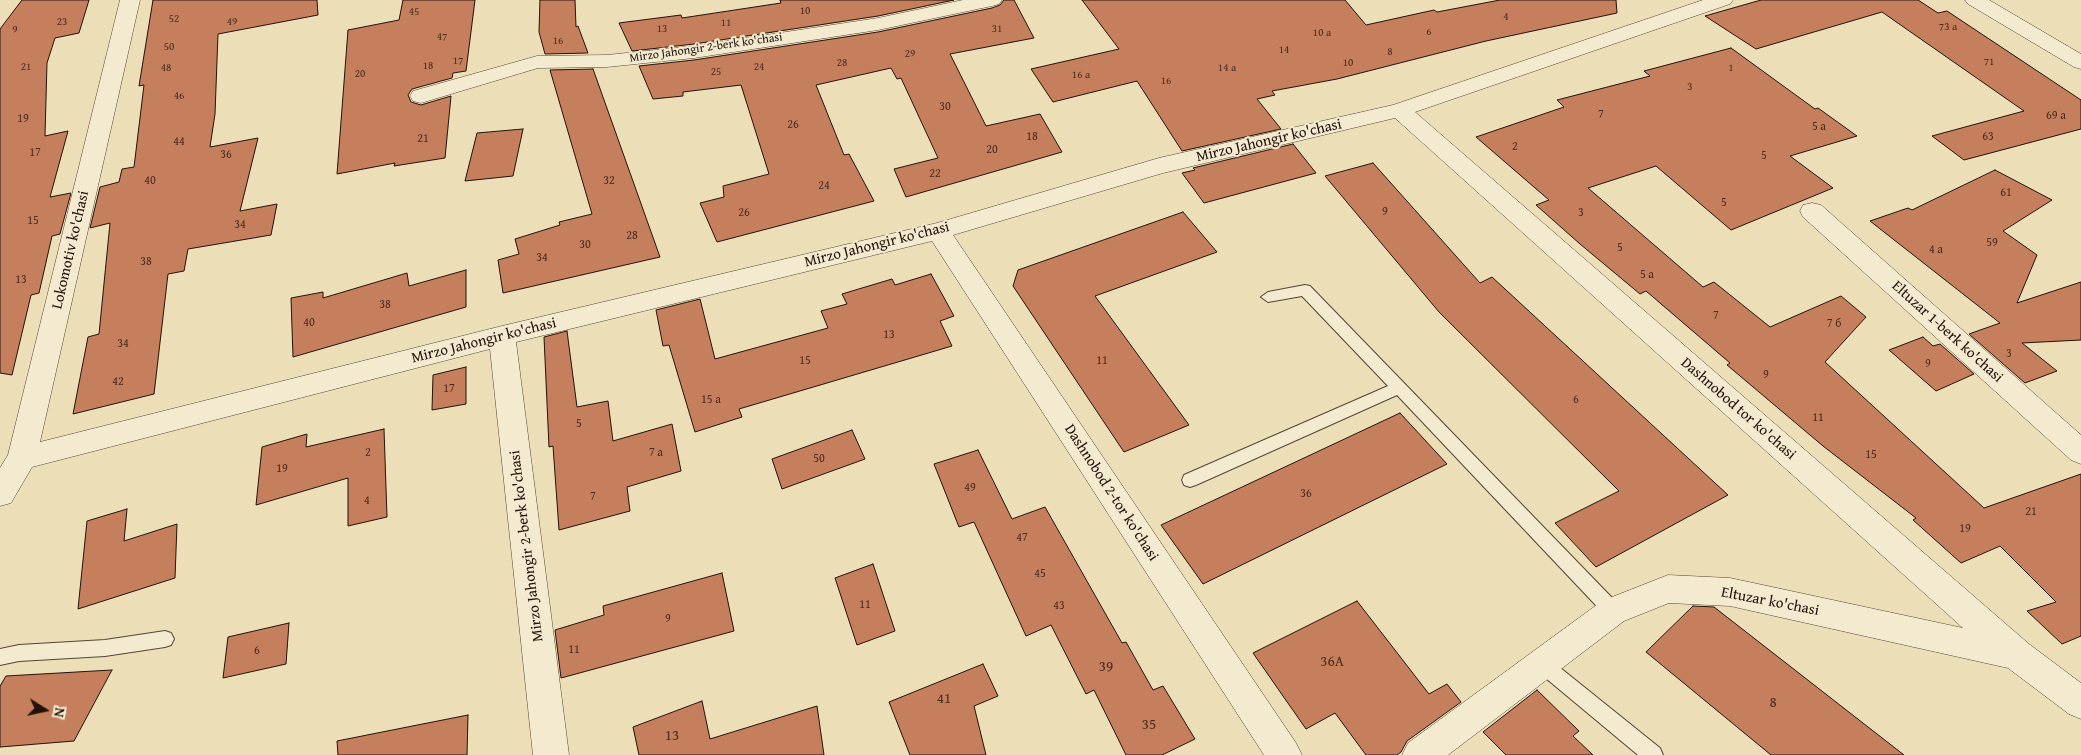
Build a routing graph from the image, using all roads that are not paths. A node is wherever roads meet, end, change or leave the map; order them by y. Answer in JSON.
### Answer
{"nodes":[{"id":1,"x":130,"y":0,"type":"edge"},
{"id":2,"x":992,"y":0,"type":"edge"},
{"id":3,"x":1723,"y":0,"type":"edge"},
{"id":4,"x":1976,"y":0,"type":"edge"},
{"id":5,"x":2081,"y":63,"type":"edge"},
{"id":6,"x":421,"y":96,"type":"dead end"},
{"id":7,"x":1399,"y":110,"type":"junction"},
{"id":8,"x":1812,"y":211,"type":"dead end"},
{"id":9,"x":938,"y":231,"type":"junction"},
{"id":10,"x":1268,"y":297,"type":"dead end"},
{"id":11,"x":502,"y":336,"type":"junction"},
{"id":12,"x":1398,"y":388,"type":"junction"},
{"id":13,"x":2081,"y":452,"type":"edge"},
{"id":14,"x":22,"y":458,"type":"junction"},
{"id":15,"x":1190,"y":480,"type":"dead end"},
{"id":16,"x":0,"y":494,"type":"edge"},
{"id":17,"x":1613,"y":611,"type":"junction"},
{"id":18,"x":165,"y":639,"type":"dead end"},
{"id":19,"x":2017,"y":654,"type":"junction"},
{"id":20,"x":0,"y":657,"type":"edge"},
{"id":21,"x":1542,"y":664,"type":"junction"},
{"id":22,"x":2080,"y":700,"type":"edge"},
{"id":23,"x":551,"y":755,"type":"edge"},
{"id":24,"x":1284,"y":755,"type":"edge"},
{"id":25,"x":1420,"y":755,"type":"edge"},
{"id":26,"x":1653,"y":755,"type":"edge"}],
"edges":[{"from":1,"to":14,"type":"street","name":"Lokomotiv ko'chasi"},
{"from":2,"to":6,"type":"street","name":"Mirzo Jahongir 2-berk ko'chasi"},
{"from":3,"to":7,"type":"street","name":"Mirzo Jahongir ko'chasi"},
{"from":4,"to":5,"type":"street"},
{"from":7,"to":9,"type":"street","name":"Mirzo Jahongir ko'chasi"},
{"from":7,"to":19,"type":"street","name":"Dashnobod tor ko'chasi"},
{"from":8,"to":13,"type":"street","name":"Eltuzar 1-berk ko'chasi"},
{"from":9,"to":11,"type":"street","name":"Mirzo Jahongir ko'chasi"},
{"from":9,"to":24,"type":"street","name":"Dashnobod 2-tor ko'chasi"},
{"from":10,"to":12,"type":"lane"},
{"from":11,"to":14,"type":"street","name":"Mirzo Jahongir ko'chasi"},
{"from":11,"to":23,"type":"street","name":"Mirzo Jahongir 2-berk ko'chasi"},
{"from":12,"to":15,"type":"lane"},
{"from":12,"to":17,"type":"lane"},
{"from":14,"to":16,"type":"street","name":"Lokomotiv ko'chasi"},
{"from":17,"to":19,"type":"street","name":"Eltuzar ko'chasi"},
{"from":17,"to":21,"type":"street","name":"Eltuzar ko'chasi"},
{"from":18,"to":20,"type":"lane"},
{"from":19,"to":22,"type":"street","name":"Dashnobod tor ko'chasi"},
{"from":21,"to":25,"type":"street","name":"Eltuzar ko'chasi"},
{"from":21,"to":26,"type":"lane"}]}
